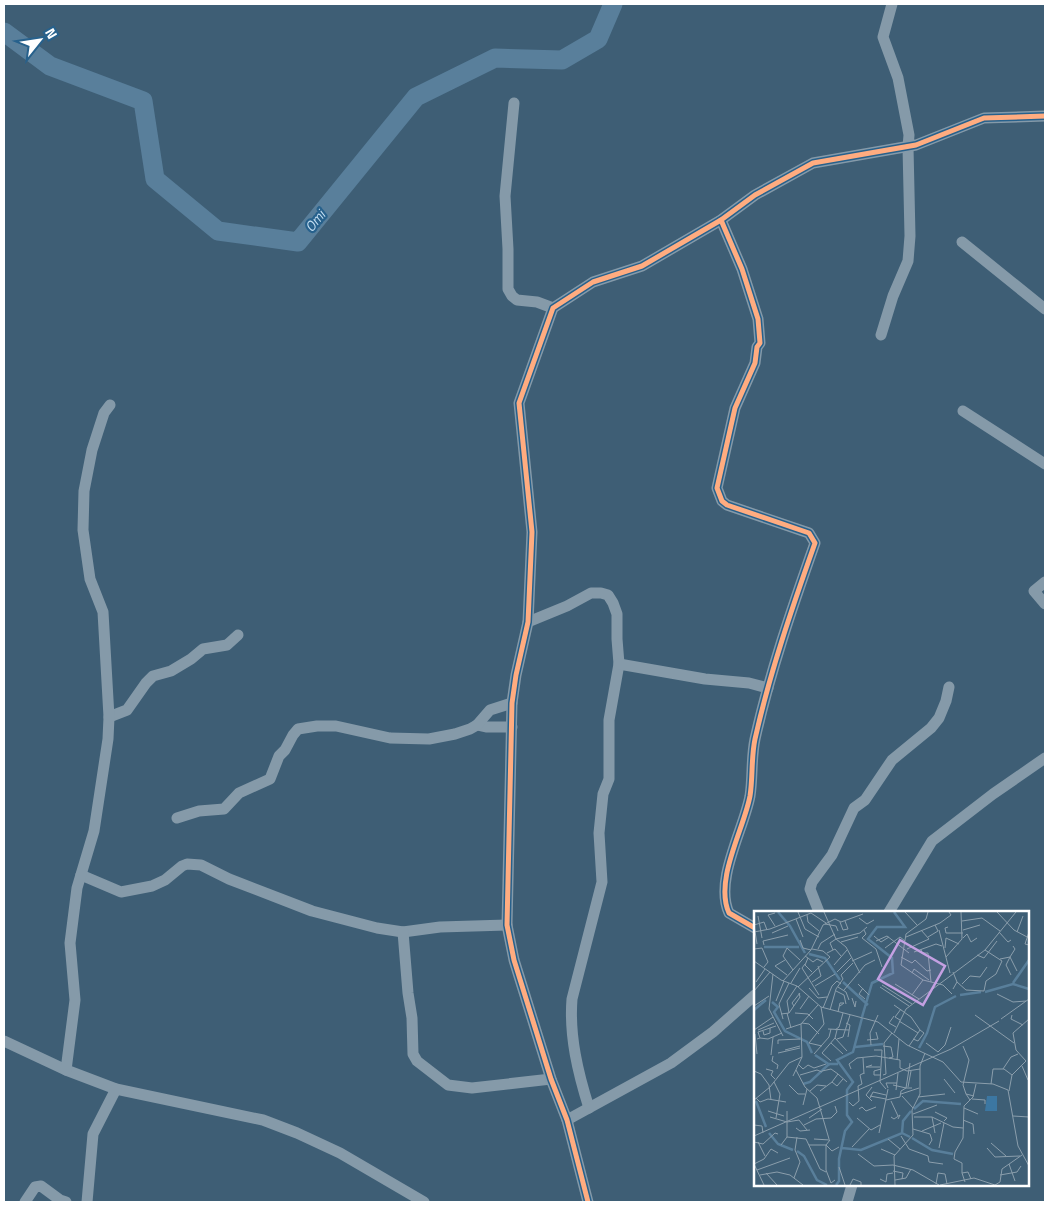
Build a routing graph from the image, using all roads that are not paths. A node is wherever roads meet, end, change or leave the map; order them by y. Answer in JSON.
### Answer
{"nodes":[{"id":1,"x":892,"y":4,"type":"edge"},
{"id":2,"x":514,"y":103,"type":"dead end"},
{"id":3,"x":1045,"y":116,"type":"edge"},
{"id":4,"x":908,"y":147,"type":"junction"},
{"id":5,"x":720,"y":220,"type":"junction"},
{"id":6,"x":962,"y":242,"type":"dead end"},
{"id":7,"x":553,"y":308,"type":"junction"},
{"id":8,"x":1045,"y":309,"type":"edge"},
{"id":9,"x":881,"y":335,"type":"dead end"},
{"id":10,"x":110,"y":405,"type":"dead end"},
{"id":11,"x":963,"y":411,"type":"dead end"},
{"id":12,"x":1045,"y":464,"type":"edge"},
{"id":13,"x":1045,"y":582,"type":"edge"},
{"id":14,"x":1045,"y":604,"type":"edge"},
{"id":15,"x":528,"y":622,"type":"junction"},
{"id":16,"x":238,"y":635,"type":"dead end"},
{"id":17,"x":619,"y":664,"type":"junction"},
{"id":18,"x":949,"y":687,"type":"dead end"},
{"id":19,"x":768,"y":688,"type":"junction"},
{"id":20,"x":512,"y":703,"type":"junction"},
{"id":21,"x":109,"y":717,"type":"junction"},
{"id":22,"x":477,"y":725,"type":"junction"},
{"id":23,"x":512,"y":727,"type":"junction"},
{"id":24,"x":1045,"y":758,"type":"edge"},
{"id":25,"x":177,"y":818,"type":"dead end"},
{"id":26,"x":81,"y":875,"type":"junction"},
{"id":27,"x":819,"y":911,"type":"edge"},
{"id":28,"x":890,"y":911,"type":"edge"},
{"id":29,"x":507,"y":925,"type":"junction"},
{"id":30,"x":754,"y":927,"type":"edge"},
{"id":31,"x":403,"y":932,"type":"junction"},
{"id":32,"x":754,"y":996,"type":"edge"},
{"id":33,"x":4,"y":1041,"type":"edge"},
{"id":34,"x":66,"y":1070,"type":"junction"},
{"id":35,"x":551,"y":1079,"type":"junction"},
{"id":36,"x":116,"y":1089,"type":"junction"},
{"id":37,"x":589,"y":1108,"type":"junction"},
{"id":38,"x":567,"y":1120,"type":"junction"},
{"id":39,"x":852,"y":1186,"type":"edge"},
{"id":40,"x":409,"y":1198,"type":"edge"},
{"id":41,"x":26,"y":1202,"type":"edge"},
{"id":42,"x":66,"y":1202,"type":"edge"},
{"id":43,"x":87,"y":1202,"type":"edge"},
{"id":44,"x":424,"y":1202,"type":"edge"},
{"id":45,"x":588,"y":1202,"type":"edge"},
{"id":46,"x":847,"y":1202,"type":"edge"}],
"edges":[{"from":1,"to":4,"type":"street"},
{"from":2,"to":7,"type":"street"},
{"from":3,"to":4,"type":"street"},
{"from":4,"to":5,"type":"street"},
{"from":4,"to":9,"type":"street"},
{"from":5,"to":7,"type":"street"},
{"from":5,"to":19,"type":"street"},
{"from":6,"to":8,"type":"street"},
{"from":7,"to":15,"type":"street"},
{"from":10,"to":21,"type":"street"},
{"from":11,"to":12,"type":"street"},
{"from":13,"to":14,"type":"street"},
{"from":15,"to":17,"type":"street"},
{"from":15,"to":20,"type":"street"},
{"from":16,"to":21,"type":"street"},
{"from":17,"to":19,"type":"street"},
{"from":17,"to":37,"type":"street"},
{"from":18,"to":27,"type":"street"},
{"from":19,"to":30,"type":"street"},
{"from":20,"to":22,"type":"street"},
{"from":20,"to":23,"type":"street"},
{"from":21,"to":26,"type":"street"},
{"from":22,"to":23,"type":"street"},
{"from":22,"to":25,"type":"street"},
{"from":23,"to":29,"type":"street"},
{"from":24,"to":28,"type":"street"},
{"from":26,"to":31,"type":"street"},
{"from":26,"to":34,"type":"street"},
{"from":29,"to":31,"type":"street"},
{"from":29,"to":35,"type":"street"},
{"from":31,"to":35,"type":"street"},
{"from":32,"to":37,"type":"street"},
{"from":33,"to":34,"type":"street"},
{"from":34,"to":36,"type":"street"},
{"from":35,"to":38,"type":"street"},
{"from":36,"to":40,"type":"street"},
{"from":36,"to":43,"type":"street"},
{"from":37,"to":38,"type":"street"},
{"from":38,"to":45,"type":"street"},
{"from":39,"to":46,"type":"street"},
{"from":40,"to":44,"type":"street"},
{"from":41,"to":42,"type":"street"}]}
